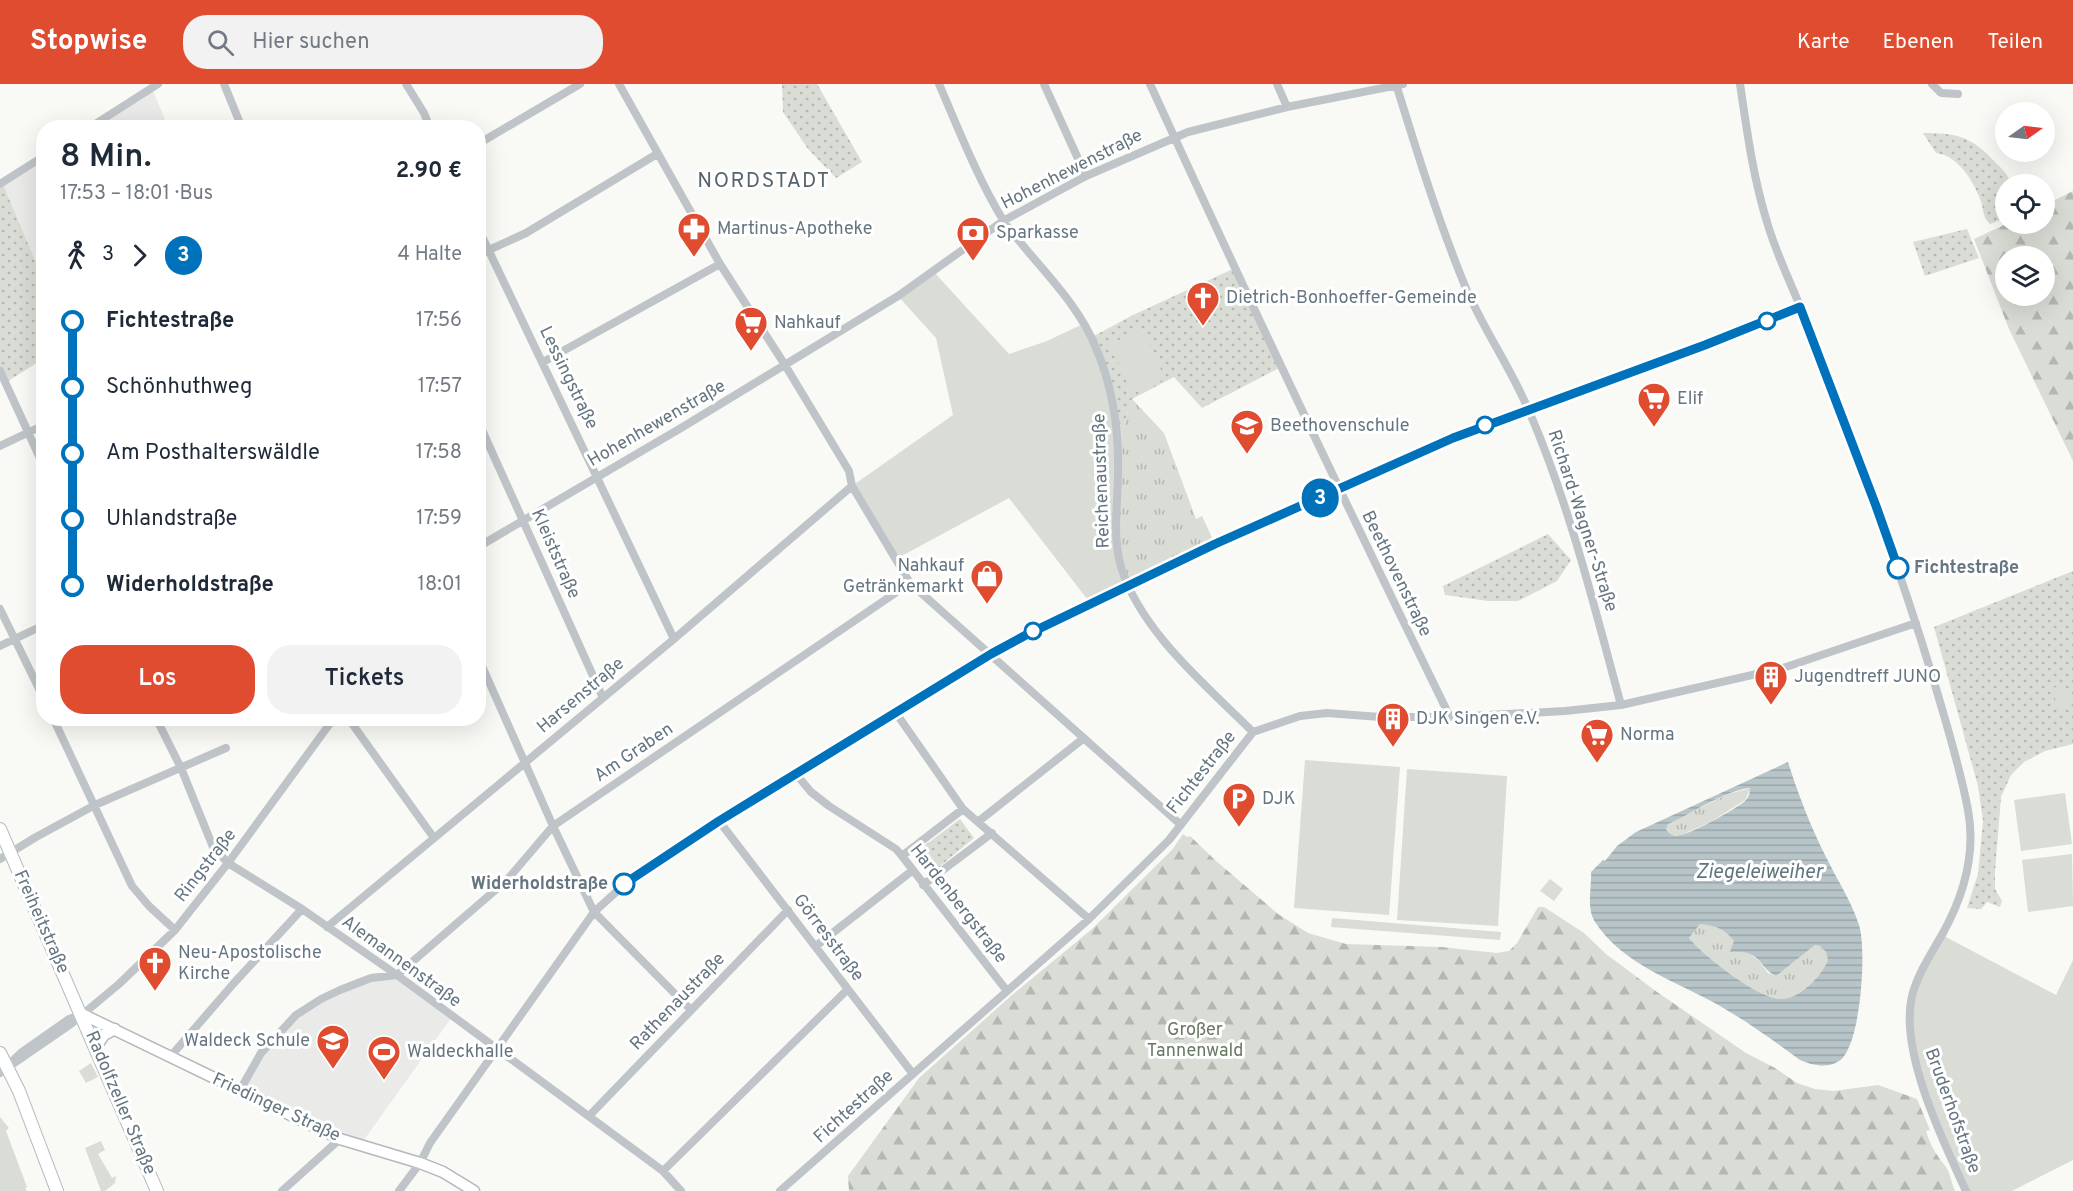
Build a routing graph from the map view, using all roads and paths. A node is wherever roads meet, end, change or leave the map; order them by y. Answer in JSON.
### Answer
{"nodes":[{"id":1,"x":158,"y":84,"type":"edge"},
{"id":2,"x":224,"y":84,"type":"edge"},
{"id":3,"x":406,"y":84,"type":"edge"},
{"id":4,"x":580,"y":84,"type":"edge"},
{"id":5,"x":620,"y":84,"type":"edge"},
{"id":6,"x":939,"y":84,"type":"edge"},
{"id":7,"x":1044,"y":84,"type":"edge"},
{"id":8,"x":1150,"y":84,"type":"edge"},
{"id":9,"x":1277,"y":84,"type":"edge"},
{"id":10,"x":1399,"y":84,"type":"edge"},
{"id":11,"x":1740,"y":84,"type":"edge"},
{"id":12,"x":1932,"y":84,"type":"edge"},
{"id":13,"x":1958,"y":94,"type":"dead end"},
{"id":14,"x":1287,"y":107,"type":"junction"},
{"id":15,"x":102,"y":120,"type":"edge"},
{"id":16,"x":239,"y":120,"type":"edge"},
{"id":17,"x":427,"y":120,"type":"edge"},
{"id":18,"x":1173,"y":137,"type":"junction"},
{"id":19,"x":486,"y":139,"type":"edge"},
{"id":20,"x":657,"y":154,"type":"junction"},
{"id":21,"x":36,"y":161,"type":"edge"},
{"id":22,"x":1086,"y":176,"type":"junction"},
{"id":23,"x":1,"y":181,"type":"edge"},
{"id":24,"x":1003,"y":221,"type":"junction"},
{"id":25,"x":486,"y":243,"type":"edge"},
{"id":26,"x":490,"y":250,"type":"junction"},
{"id":27,"x":486,"y":252,"type":"edge"},
{"id":28,"x":720,"y":264,"type":"junction"},
{"id":29,"x":1800,"y":307,"type":"junction"},
{"id":30,"x":543,"y":362,"type":"junction"},
{"id":31,"x":785,"y":365,"type":"junction"},
{"id":32,"x":0,"y":371,"type":"edge"},
{"id":33,"x":1528,"y":409,"type":"junction"},
{"id":34,"x":36,"y":428,"type":"edge"},
{"id":35,"x":28,"y":432,"type":"junction"},
{"id":36,"x":486,"y":439,"type":"edge"},
{"id":37,"x":0,"y":446,"type":"edge"},
{"id":38,"x":36,"y":450,"type":"edge"},
{"id":39,"x":598,"y":476,"type":"junction"},
{"id":40,"x":852,"y":486,"type":"junction"},
{"id":41,"x":1338,"y":489,"type":"junction"},
{"id":42,"x":523,"y":520,"type":"junction"},
{"id":43,"x":486,"y":542,"type":"edge"},
{"id":44,"x":910,"y":583,"type":"junction"},
{"id":45,"x":1129,"y":585,"type":"junction"},
{"id":46,"x":0,"y":609,"type":"edge"},
{"id":47,"x":1916,"y":623,"type":"junction"},
{"id":48,"x":36,"y":629,"type":"edge"},
{"id":49,"x":14,"y":639,"type":"junction"},
{"id":50,"x":674,"y":639,"type":"junction"},
{"id":51,"x":0,"y":646,"type":"edge"},
{"id":52,"x":991,"y":654,"type":"junction"},
{"id":53,"x":486,"y":675,"type":"edge"},
{"id":54,"x":36,"y":683,"type":"edge"},
{"id":55,"x":603,"y":698,"type":"junction"},
{"id":56,"x":1621,"y":705,"type":"junction"},
{"id":57,"x":896,"y":713,"type":"junction"},
{"id":58,"x":1450,"y":717,"type":"junction"},
{"id":59,"x":57,"y":726,"type":"edge"},
{"id":60,"x":160,"y":726,"type":"edge"},
{"id":61,"x":328,"y":726,"type":"edge"},
{"id":62,"x":354,"y":726,"type":"edge"},
{"id":63,"x":1253,"y":732,"type":"junction"},
{"id":64,"x":1084,"y":738,"type":"junction"},
{"id":65,"x":226,"y":748,"type":"dead end"},
{"id":66,"x":525,"y":763,"type":"junction"},
{"id":67,"x":181,"y":768,"type":"junction"},
{"id":68,"x":796,"y":774,"type":"junction"},
{"id":69,"x":95,"y":806,"type":"junction"},
{"id":70,"x":963,"y":809,"type":"junction"},
{"id":71,"x":719,"y":821,"type":"junction"},
{"id":72,"x":979,"y":821,"type":"junction"},
{"id":73,"x":1180,"y":824,"type":"junction"},
{"id":74,"x":553,"y":826,"type":"junction"},
{"id":75,"x":0,"y":829,"type":"edge"},
{"id":76,"x":992,"y":833,"type":"junction"},
{"id":77,"x":434,"y":838,"type":"junction"},
{"id":78,"x":5,"y":855,"type":"edge"},
{"id":79,"x":902,"y":855,"type":"junction"},
{"id":80,"x":228,"y":863,"type":"junction"},
{"id":81,"x":913,"y":870,"type":"junction"},
{"id":82,"x":924,"y":885,"type":"junction"},
{"id":83,"x":302,"y":909,"type":"junction"},
{"id":84,"x":788,"y":910,"type":"junction"},
{"id":85,"x":594,"y":912,"type":"junction"},
{"id":86,"x":1089,"y":919,"type":"junction"},
{"id":87,"x":327,"y":927,"type":"junction"},
{"id":88,"x":175,"y":930,"type":"junction"},
{"id":89,"x":816,"y":946,"type":"junction"},
{"id":90,"x":397,"y":975,"type":"junction"},
{"id":91,"x":848,"y":989,"type":"junction"},
{"id":92,"x":1006,"y":991,"type":"junction"},
{"id":93,"x":691,"y":1010,"type":"junction"},
{"id":94,"x":82,"y":1014,"type":"junction"},
{"id":95,"x":115,"y":1029,"type":"junction"},
{"id":96,"x":96,"y":1047,"type":"junction"},
{"id":97,"x":497,"y":1048,"type":"junction"},
{"id":98,"x":0,"y":1053,"type":"edge"},
{"id":99,"x":170,"y":1057,"type":"junction"},
{"id":100,"x":3,"y":1070,"type":"edge"},
{"id":101,"x":913,"y":1074,"type":"junction"},
{"id":102,"x":239,"y":1092,"type":"junction"},
{"id":103,"x":590,"y":1115,"type":"junction"},
{"id":104,"x":339,"y":1139,"type":"junction"},
{"id":105,"x":420,"y":1163,"type":"junction"},
{"id":106,"x":663,"y":1171,"type":"junction"},
{"id":107,"x":57,"y":1191,"type":"edge"},
{"id":108,"x":158,"y":1191,"type":"edge"},
{"id":109,"x":282,"y":1191,"type":"edge"},
{"id":110,"x":399,"y":1191,"type":"edge"},
{"id":111,"x":474,"y":1191,"type":"edge"},
{"id":112,"x":681,"y":1191,"type":"edge"},
{"id":113,"x":780,"y":1191,"type":"edge"},
{"id":114,"x":1966,"y":1191,"type":"edge"}],
"edges":[{"from":1,"to":15,"type":"street"},
{"from":2,"to":16,"type":"street"},
{"from":3,"to":17,"type":"street"},
{"from":4,"to":19,"type":"street"},
{"from":5,"to":20,"type":"street"},
{"from":6,"to":24,"type":"street","name":"Reichenaustraße"},
{"from":7,"to":22,"type":"street"},
{"from":8,"to":18,"type":"street","name":"Beethovenstraße"},
{"from":9,"to":14,"type":"street"},
{"from":10,"to":14,"type":"street","name":"Hohenhewenstraße"},
{"from":10,"to":33,"type":"street","name":"Richard-Wagner-Straße"},
{"from":11,"to":29,"type":"street","name":"Bruderhofstraße"},
{"from":12,"to":13,"type":"street"},
{"from":14,"to":18,"type":"street","name":"Hohenhewenstraße"},
{"from":18,"to":22,"type":"street","name":"Hohenhewenstraße"},
{"from":18,"to":41,"type":"street","name":"Beethovenstraße"},
{"from":20,"to":26,"type":"street"},
{"from":20,"to":28,"type":"street"},
{"from":21,"to":23,"type":"street"},
{"from":22,"to":24,"type":"street","name":"Hohenhewenstraße"},
{"from":24,"to":31,"type":"street","name":"Hohenhewenstraße"},
{"from":24,"to":45,"type":"street","name":"Reichenaustraße"},
{"from":25,"to":26,"type":"street","name":"Lessingstraße"},
{"from":26,"to":27,"type":"street"},
{"from":26,"to":30,"type":"street","name":"Lessingstraße"},
{"from":28,"to":30,"type":"street"},
{"from":28,"to":31,"type":"street"},
{"from":29,"to":33,"type":"street"},
{"from":29,"to":47,"type":"street","name":"Bruderhofstraße"},
{"from":30,"to":39,"type":"street","name":"Lessingstraße"},
{"from":31,"to":39,"type":"street","name":"Hohenhewenstraße"},
{"from":31,"to":40,"type":"street"},
{"from":32,"to":35,"type":"street"},
{"from":33,"to":41,"type":"street"},
{"from":33,"to":56,"type":"street","name":"Richard-Wagner-Straße"},
{"from":34,"to":35,"type":"street"},
{"from":35,"to":37,"type":"street"},
{"from":35,"to":38,"type":"street"},
{"from":36,"to":42,"type":"street","name":"Kleiststraße"},
{"from":39,"to":42,"type":"street","name":"Hohenhewenstraße"},
{"from":39,"to":50,"type":"street","name":"Lessingstraße"},
{"from":40,"to":44,"type":"street"},
{"from":40,"to":50,"type":"street","name":"Harsenstraße"},
{"from":41,"to":45,"type":"street"},
{"from":41,"to":58,"type":"street","name":"Beethovenstraße"},
{"from":42,"to":43,"type":"street","name":"Hohenhewenstraße"},
{"from":42,"to":55,"type":"street","name":"Kleiststraße"},
{"from":44,"to":52,"type":"street"},
{"from":44,"to":74,"type":"street","name":"Am Graben"},
{"from":45,"to":52,"type":"street"},
{"from":45,"to":63,"type":"street","name":"Reichenaustraße"},
{"from":46,"to":49,"type":"street"},
{"from":47,"to":56,"type":"street","name":"Fichtestraße"},
{"from":47,"to":114,"type":"street","name":"Bruderhofstraße"},
{"from":48,"to":49,"type":"street"},
{"from":49,"to":51,"type":"street"},
{"from":49,"to":54,"type":"street"},
{"from":50,"to":55,"type":"street","name":"Harsenstraße"},
{"from":52,"to":57,"type":"street"},
{"from":52,"to":64,"type":"street"},
{"from":53,"to":66,"type":"street"},
{"from":55,"to":66,"type":"street","name":"Harsenstraße"},
{"from":56,"to":58,"type":"street","name":"Fichtestraße"},
{"from":57,"to":68,"type":"street"},
{"from":57,"to":70,"type":"street"},
{"from":58,"to":63,"type":"street","name":"Fichtestraße"},
{"from":59,"to":69,"type":"street"},
{"from":60,"to":67,"type":"street","name":"Alemannenstraße"},
{"from":61,"to":80,"type":"street","name":"Ringstraße"},
{"from":62,"to":77,"type":"street"},
{"from":63,"to":73,"type":"street","name":"Fichtestraße"},
{"from":64,"to":72,"type":"street"},
{"from":64,"to":73,"type":"street"},
{"from":65,"to":67,"type":"street"},
{"from":66,"to":74,"type":"street"},
{"from":66,"to":77,"type":"street","name":"Harsenstraße"},
{"from":67,"to":69,"type":"street"},
{"from":67,"to":80,"type":"street","name":"Alemannenstraße"},
{"from":68,"to":71,"type":"street"},
{"from":68,"to":79,"type":"street","name":"Hardenbergstraße"},
{"from":69,"to":78,"type":"street"},
{"from":69,"to":88,"type":"street"},
{"from":70,"to":72,"type":"street"},
{"from":70,"to":79,"type":"street"},
{"from":71,"to":84,"type":"street","name":"Görresstraße"},
{"from":71,"to":85,"type":"street"},
{"from":72,"to":76,"type":"street"},
{"from":73,"to":86,"type":"street","name":"Fichtestraße"},
{"from":74,"to":85,"type":"street"},
{"from":74,"to":90,"type":"street","name":"Am Graben"},
{"from":75,"to":78,"type":"main road","name":"Freiheitstraße"},
{"from":76,"to":82,"type":"street"},
{"from":76,"to":86,"type":"street"},
{"from":77,"to":87,"type":"street","name":"Harsenstraße"},
{"from":78,"to":94,"type":"main road","name":"Freiheitstraße"},
{"from":79,"to":81,"type":"street","name":"Hardenbergstraße"},
{"from":80,"to":83,"type":"street","name":"Alemannenstraße"},
{"from":80,"to":88,"type":"street","name":"Ringstraße"},
{"from":81,"to":82,"type":"street","name":"Hardenbergstraße"},
{"from":81,"to":89,"type":"street"},
{"from":82,"to":92,"type":"street","name":"Hardenbergstraße"},
{"from":83,"to":87,"type":"street","name":"Alemannenstraße"},
{"from":83,"to":99,"type":"street"},
{"from":84,"to":89,"type":"street","name":"Görresstraße"},
{"from":84,"to":93,"type":"street","name":"Rathenaustraße"},
{"from":85,"to":93,"type":"street"},
{"from":85,"to":97,"type":"street"},
{"from":86,"to":92,"type":"street","name":"Fichtestraße"},
{"from":87,"to":90,"type":"street","name":"Alemannenstraße"},
{"from":88,"to":94,"type":"street","name":"Ringstraße"},
{"from":89,"to":91,"type":"street","name":"Görresstraße"},
{"from":90,"to":97,"type":"street","name":"Alemannenstraße"},
{"from":90,"to":102,"type":"street"},
{"from":91,"to":101,"type":"street","name":"Görresstraße"},
{"from":91,"to":106,"type":"street"},
{"from":92,"to":101,"type":"street","name":"Fichtestraße"},
{"from":93,"to":103,"type":"street","name":"Rathenaustraße"},
{"from":94,"to":95,"type":"main road","name":"Friedinger Straße"},
{"from":94,"to":96,"type":"main road","name":"Radolfzeller Straße"},
{"from":94,"to":100,"type":"street","name":"Ringstraße"},
{"from":95,"to":96,"type":"main road"},
{"from":95,"to":99,"type":"main road","name":"Friedinger Straße"},
{"from":96,"to":108,"type":"main road","name":"Radolfzeller Straße"},
{"from":97,"to":103,"type":"street","name":"Alemannenstraße"},
{"from":97,"to":105,"type":"street"},
{"from":98,"to":100,"type":"main road"},
{"from":99,"to":102,"type":"main road","name":"Friedinger Straße"},
{"from":100,"to":107,"type":"main road"},
{"from":101,"to":113,"type":"street","name":"Fichtestraße"},
{"from":102,"to":104,"type":"main road","name":"Friedinger Straße"},
{"from":103,"to":106,"type":"street","name":"Alemannenstraße"},
{"from":104,"to":105,"type":"main road","name":"Friedinger Straße"},
{"from":104,"to":109,"type":"street"},
{"from":105,"to":110,"type":"street"},
{"from":105,"to":111,"type":"main road","name":"Friedinger Straße"},
{"from":106,"to":112,"type":"street","name":"Alemannenstraße"}]}
